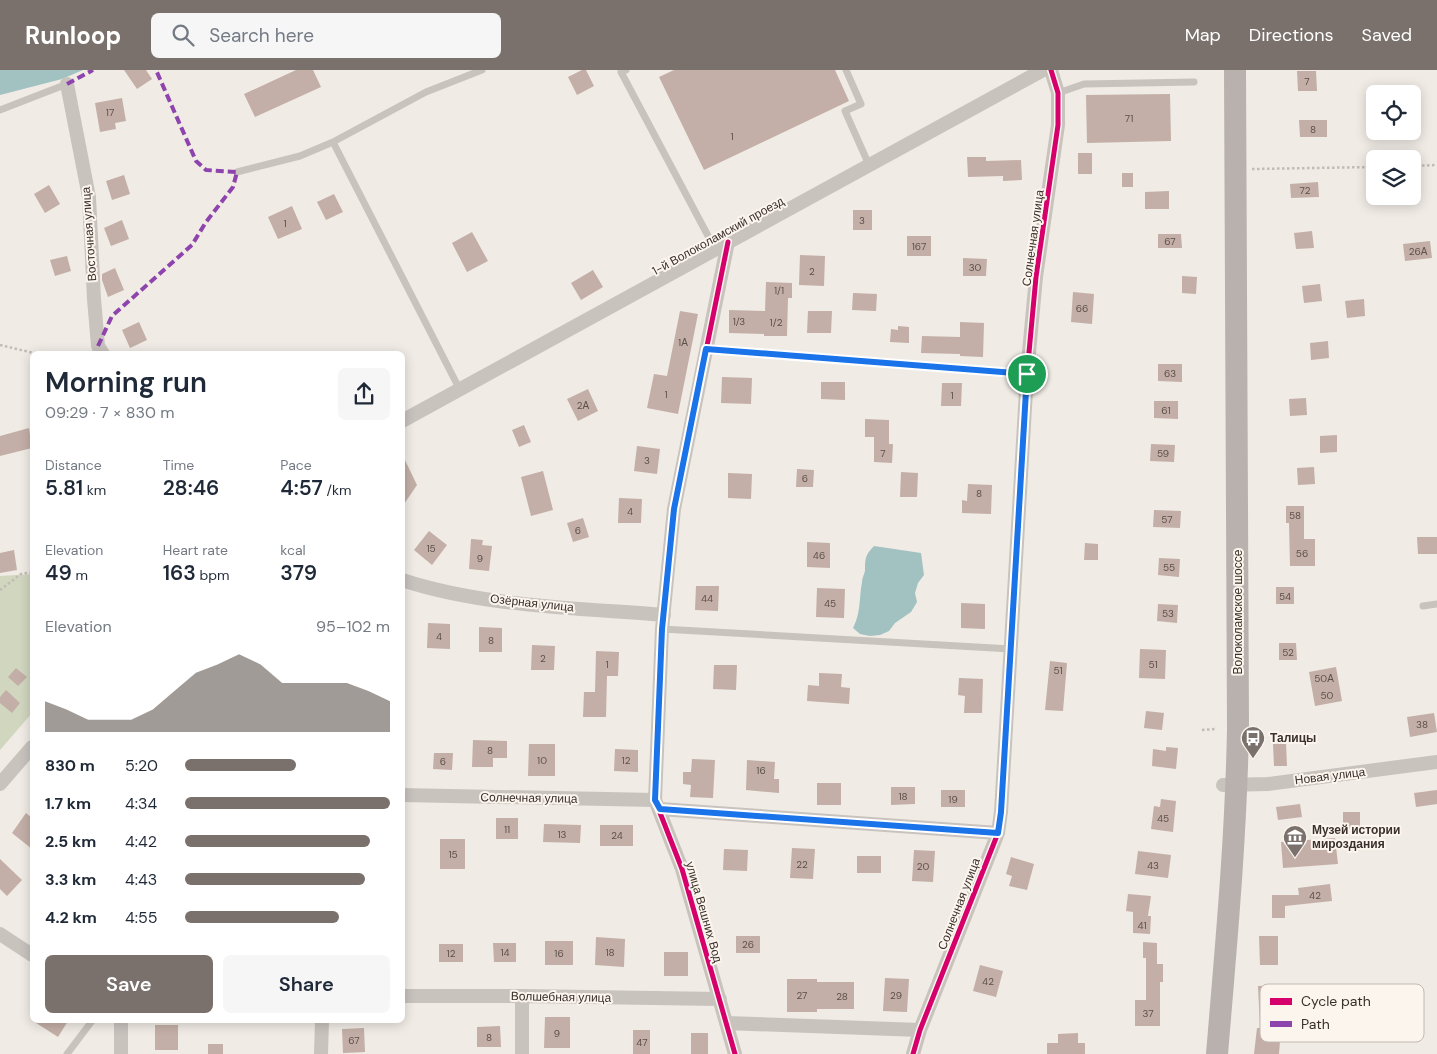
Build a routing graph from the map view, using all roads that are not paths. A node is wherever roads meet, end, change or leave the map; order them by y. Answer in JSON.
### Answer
{"nodes":[{"id":1,"x":482,"y":70,"type":"edge"},
{"id":2,"x":626,"y":70,"type":"edge"},
{"id":3,"x":846,"y":70,"type":"edge"},
{"id":4,"x":1044,"y":70,"type":"edge"},
{"id":5,"x":1051,"y":70,"type":"edge"},
{"id":6,"x":1221,"y":70,"type":"edge"},
{"id":7,"x":1235,"y":70,"type":"edge"},
{"id":8,"x":1194,"y":82,"type":"dead end"},
{"id":9,"x":67,"y":84,"type":"joint"},
{"id":10,"x":1058,"y":93,"type":"junction"},
{"id":11,"x":0,"y":110,"type":"edge"},
{"id":12,"x":333,"y":142,"type":"junction"},
{"id":13,"x":869,"y":165,"type":"junction"},
{"id":14,"x":1228,"y":170,"type":"junction"},
{"id":15,"x":238,"y":172,"type":"dead end"},
{"id":16,"x":728,"y":242,"type":"junction"},
{"id":17,"x":714,"y":249,"type":"junction"},
{"id":18,"x":706,"y":349,"type":"junction"},
{"id":19,"x":97,"y":351,"type":"edge"},
{"id":20,"x":1027,"y":374,"type":"junction"},
{"id":21,"x":460,"y":390,"type":"junction"},
{"id":22,"x":405,"y":419,"type":"edge"},
{"id":23,"x":405,"y":581,"type":"edge"},
{"id":24,"x":1437,"y":604,"type":"edge"},
{"id":25,"x":1423,"y":606,"type":"dead end"},
{"id":26,"x":663,"y":622,"type":"junction"},
{"id":27,"x":1011,"y":649,"type":"junction"},
{"id":28,"x":30,"y":749,"type":"edge"},
{"id":29,"x":1437,"y":762,"type":"edge"},
{"id":30,"x":0,"y":784,"type":"edge"},
{"id":31,"x":1230,"y":785,"type":"junction"},
{"id":32,"x":405,"y":795,"type":"edge"},
{"id":33,"x":657,"y":805,"type":"junction"},
{"id":34,"x":998,"y":833,"type":"junction"},
{"id":35,"x":0,"y":934,"type":"edge"},
{"id":36,"x":30,"y":954,"type":"edge"},
{"id":37,"x":405,"y":996,"type":"edge"},
{"id":38,"x":522,"y":996,"type":"junction"},
{"id":39,"x":720,"y":1000,"type":"junction"},
{"id":40,"x":90,"y":1023,"type":"edge"},
{"id":41,"x":121,"y":1023,"type":"edge"},
{"id":42,"x":322,"y":1023,"type":"edge"},
{"id":43,"x":726,"y":1023,"type":"junction"},
{"id":44,"x":920,"y":1030,"type":"junction"},
{"id":45,"x":67,"y":1054,"type":"edge"},
{"id":46,"x":121,"y":1054,"type":"edge"},
{"id":47,"x":321,"y":1054,"type":"edge"},
{"id":48,"x":522,"y":1054,"type":"edge"},
{"id":49,"x":735,"y":1054,"type":"edge"},
{"id":50,"x":913,"y":1054,"type":"edge"},
{"id":51,"x":1202,"y":1054,"type":"edge"},
{"id":52,"x":1216,"y":1054,"type":"edge"}],
"edges":[{"from":1,"to":12,"type":"lane"},
{"from":2,"to":17,"type":"lane"},
{"from":3,"to":13,"type":"lane"},
{"from":4,"to":13,"type":"street","name":"1-й Волоколамский проезд"},
{"from":5,"to":10,"type":"street","name":"Солнечная улица"},
{"from":6,"to":14,"type":"main road"},
{"from":7,"to":14,"type":"main road"},
{"from":8,"to":10,"type":"lane"},
{"from":9,"to":11,"type":"lane"},
{"from":9,"to":19,"type":"street","name":"Восточная улица"},
{"from":10,"to":20,"type":"street","name":"Солнечная улица"},
{"from":12,"to":15,"type":"lane"},
{"from":12,"to":21,"type":"lane"},
{"from":13,"to":16,"type":"street","name":"1-й Волоколамский проезд"},
{"from":14,"to":31,"type":"main road","name":"Волоколамское шоссе"},
{"from":16,"to":17,"type":"street","name":"1-й Волоколамский проезд"},
{"from":16,"to":18,"type":"street","name":"улица Вешних Вод"},
{"from":17,"to":21,"type":"street","name":"1-й Волоколамский проезд"},
{"from":18,"to":20,"type":"lane"},
{"from":18,"to":26,"type":"street","name":"улица Вешних Вод"},
{"from":20,"to":27,"type":"street","name":"Солнечная улица"},
{"from":21,"to":22,"type":"street","name":"1-й Волоколамский проезд"},
{"from":23,"to":26,"type":"street","name":"Озёрная улица"},
{"from":24,"to":25,"type":"lane"},
{"from":26,"to":27,"type":"lane"},
{"from":26,"to":33,"type":"street","name":"улица Вешних Вод"},
{"from":27,"to":34,"type":"street","name":"Солнечная улица"},
{"from":28,"to":30,"type":"street"},
{"from":29,"to":31,"type":"street","name":"Новая улица"},
{"from":31,"to":51,"type":"main road","name":"Волоколамское шоссе"},
{"from":31,"to":52,"type":"main road","name":"Волоколамское шоссе"},
{"from":32,"to":33,"type":"street","name":"Солнечная улица"},
{"from":33,"to":34,"type":"street","name":"Солнечная улица"},
{"from":33,"to":39,"type":"street","name":"улица Вешних Вод"},
{"from":34,"to":44,"type":"street","name":"Солнечная улица"},
{"from":35,"to":36,"type":"street"},
{"from":37,"to":38,"type":"street","name":"Волшебная улица"},
{"from":38,"to":39,"type":"street","name":"Волшебная улица"},
{"from":38,"to":48,"type":"street"},
{"from":39,"to":43,"type":"street","name":"улица Вешних Вод"},
{"from":40,"to":45,"type":"lane"},
{"from":41,"to":46,"type":"street"},
{"from":42,"to":47,"type":"street"},
{"from":43,"to":44,"type":"street"},
{"from":43,"to":49,"type":"street","name":"улица Вешних Вод"},
{"from":44,"to":50,"type":"street","name":"Солнечная улица"}]}
